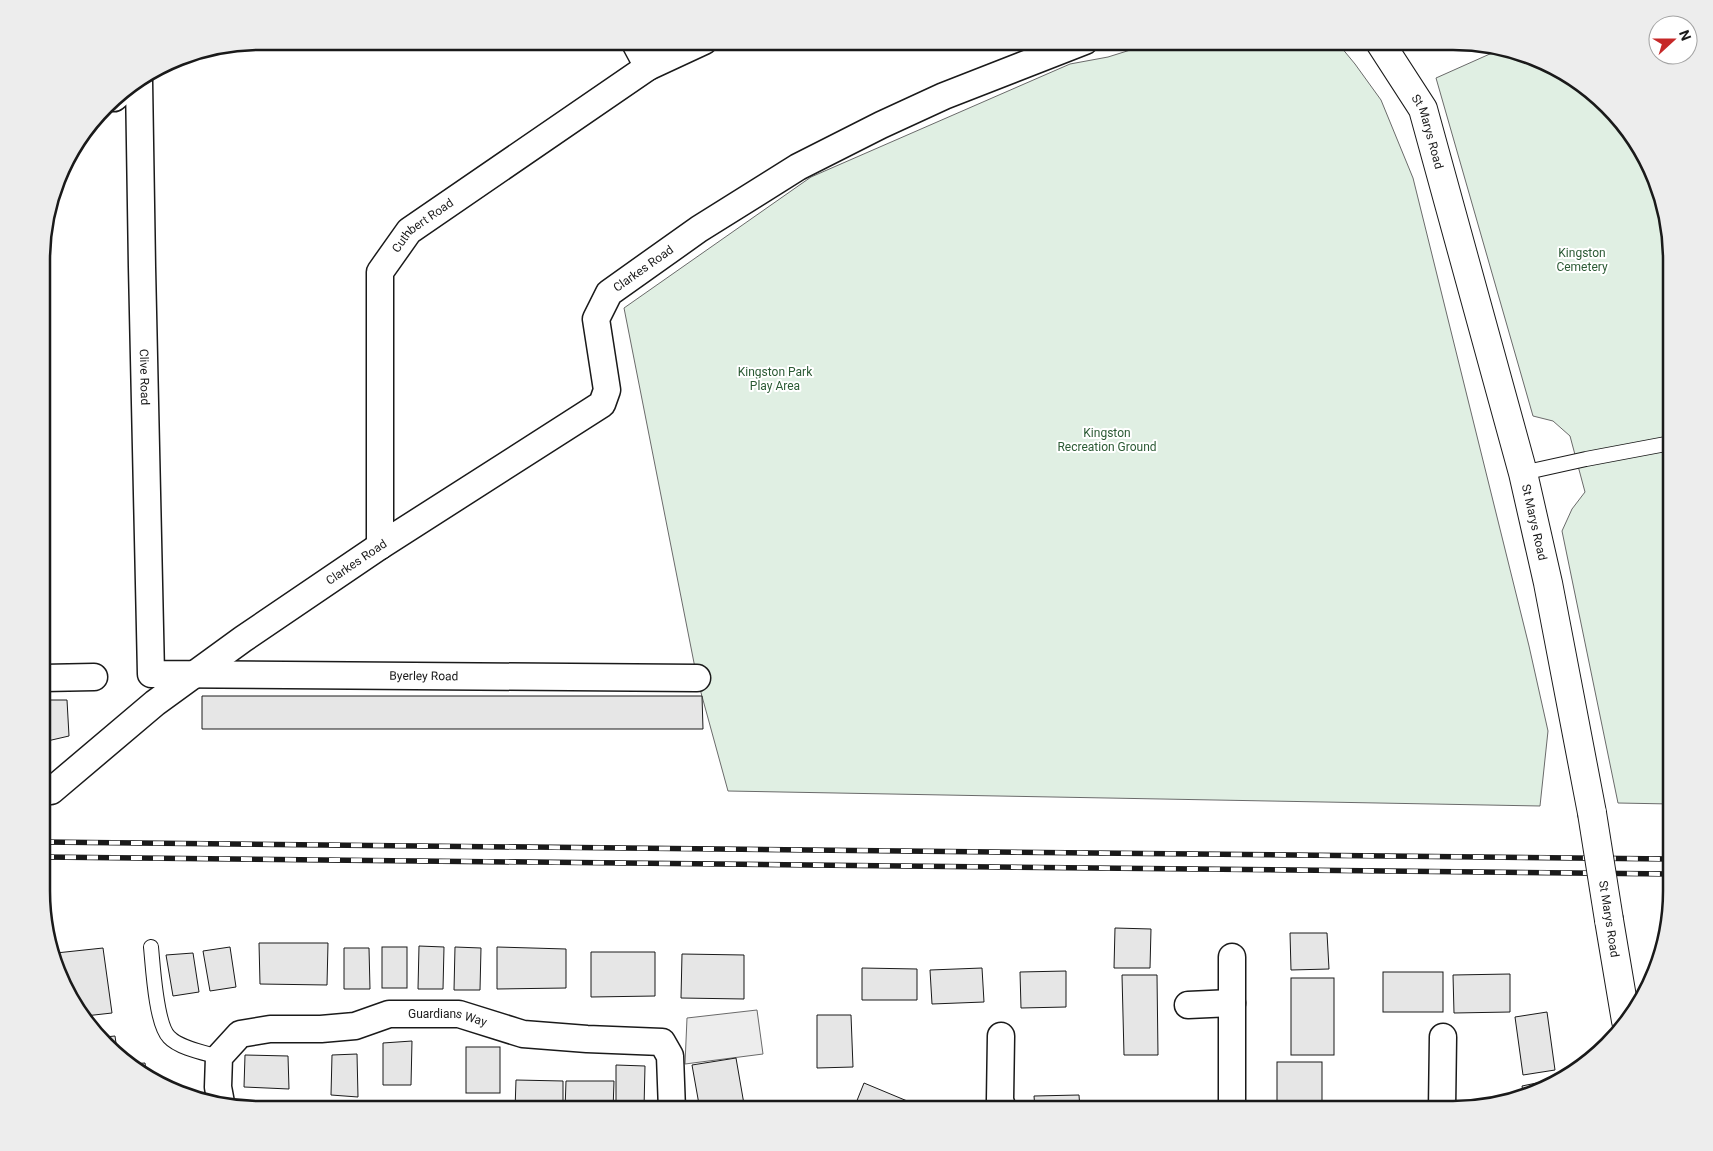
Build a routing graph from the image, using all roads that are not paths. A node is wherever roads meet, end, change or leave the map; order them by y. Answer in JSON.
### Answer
{"nodes":[{"id":1,"x":639,"y":50,"type":"edge"},
{"id":2,"x":685,"y":50,"type":"edge"},
{"id":3,"x":1063,"y":50,"type":"edge"},
{"id":4,"x":1385,"y":50,"type":"edge"},
{"id":5,"x":648,"y":67,"type":"junction"},
{"id":6,"x":139,"y":88,"type":"edge"},
{"id":7,"x":1663,"y":444,"type":"edge"},
{"id":8,"x":1523,"y":473,"type":"junction"},
{"id":9,"x":380,"y":546,"type":"junction"},
{"id":10,"x":152,"y":674,"type":"joint"},
{"id":11,"x":193,"y":674,"type":"junction"},
{"id":12,"x":94,"y":677,"type":"dead end"},
{"id":13,"x":50,"y":678,"type":"edge"},
{"id":14,"x":697,"y":678,"type":"dead end"},
{"id":15,"x":51,"y":791,"type":"dead end"},
{"id":16,"x":151,"y":947,"type":"dead end"},
{"id":17,"x":1232,"y":957,"type":"dead end"},
{"id":18,"x":1232,"y":1003,"type":"junction"},
{"id":19,"x":1188,"y":1005,"type":"dead end"},
{"id":20,"x":1625,"y":1013,"type":"edge"},
{"id":21,"x":1001,"y":1036,"type":"dead end"},
{"id":22,"x":1443,"y":1036,"type":"dead end"},
{"id":23,"x":219,"y":1057,"type":"junction"},
{"id":24,"x":220,"y":1097,"type":"edge"},
{"id":25,"x":672,"y":1101,"type":"edge"},
{"id":26,"x":1000,"y":1101,"type":"edge"},
{"id":27,"x":1232,"y":1101,"type":"edge"},
{"id":28,"x":1442,"y":1101,"type":"edge"}],
"edges":[{"from":1,"to":5,"type":"street"},
{"from":2,"to":5,"type":"street","name":"Cuthbert Road"},
{"from":3,"to":9,"type":"street","name":"Clarkes Road"},
{"from":4,"to":8,"type":"street","name":"St Marys Road"},
{"from":5,"to":9,"type":"street","name":"Cuthbert Road"},
{"from":6,"to":10,"type":"street","name":"Clive Road"},
{"from":7,"to":8,"type":"lane"},
{"from":8,"to":20,"type":"street","name":"St Marys Road","bridge":true},
{"from":9,"to":11,"type":"street","name":"Clarkes Road"},
{"from":10,"to":11,"type":"street","name":"Byerley Road"},
{"from":11,"to":14,"type":"street","name":"Byerley Road"},
{"from":11,"to":15,"type":"street","name":"Clarkes Road"},
{"from":12,"to":13,"type":"street"},
{"from":16,"to":23,"type":"lane"},
{"from":17,"to":18,"type":"street"},
{"from":18,"to":19,"type":"street"},
{"from":18,"to":27,"type":"street"},
{"from":21,"to":26,"type":"street"},
{"from":22,"to":28,"type":"street"},
{"from":23,"to":24,"type":"street"},
{"from":23,"to":25,"type":"street","name":"Guardians Way"}]}
